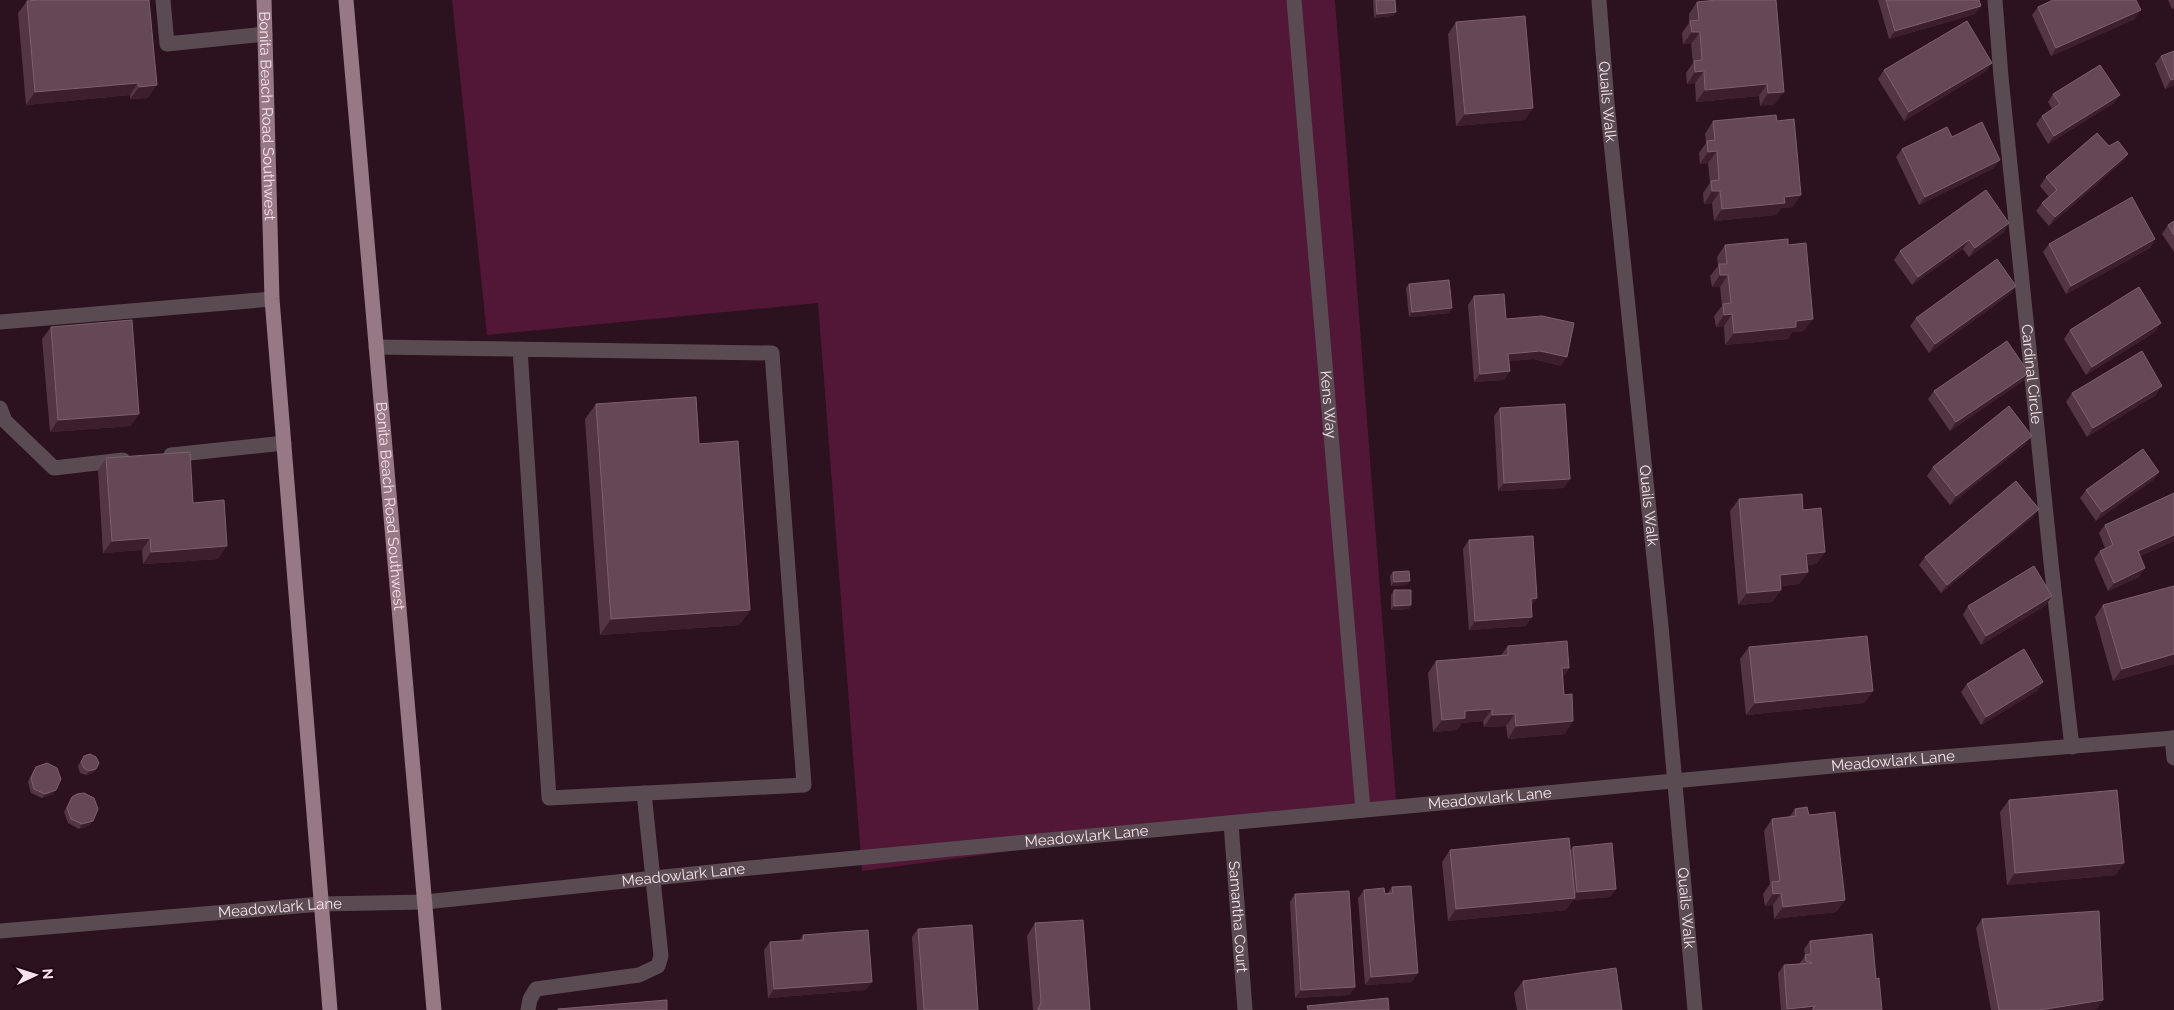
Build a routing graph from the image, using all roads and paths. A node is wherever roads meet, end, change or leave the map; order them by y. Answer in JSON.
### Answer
{"nodes":[{"id":1,"x":163,"y":0,"type":"edge"},
{"id":2,"x":264,"y":0,"type":"edge"},
{"id":3,"x":346,"y":0,"type":"edge"},
{"id":4,"x":1294,"y":0,"type":"edge"},
{"id":5,"x":1599,"y":0,"type":"edge"},
{"id":6,"x":1995,"y":0,"type":"edge"},
{"id":7,"x":265,"y":34,"type":"junction"},
{"id":8,"x":272,"y":299,"type":"junction"},
{"id":9,"x":0,"y":322,"type":"edge"},
{"id":10,"x":376,"y":347,"type":"junction"},
{"id":11,"x":520,"y":349,"type":"junction"},
{"id":12,"x":0,"y":408,"type":"edge"},
{"id":13,"x":284,"y":443,"type":"junction"},
{"id":14,"x":153,"y":457,"type":"edge"},
{"id":15,"x":133,"y":459,"type":"edge"},
{"id":16,"x":2173,"y":738,"type":"edge"},
{"id":17,"x":2072,"y":747,"type":"junction"},
{"id":18,"x":2174,"y":758,"type":"edge"},
{"id":19,"x":1673,"y":782,"type":"junction"},
{"id":20,"x":644,"y":793,"type":"junction"},
{"id":21,"x":1363,"y":810,"type":"junction"},
{"id":22,"x":1231,"y":823,"type":"junction"},
{"id":23,"x":652,"y":878,"type":"junction"},
{"id":24,"x":425,"y":902,"type":"junction"},
{"id":25,"x":321,"y":904,"type":"junction"},
{"id":26,"x":0,"y":931,"type":"edge"},
{"id":27,"x":330,"y":1010,"type":"edge"},
{"id":28,"x":434,"y":1010,"type":"edge"},
{"id":29,"x":528,"y":1010,"type":"edge"},
{"id":30,"x":1245,"y":1010,"type":"edge"},
{"id":31,"x":1695,"y":1010,"type":"edge"}],
"edges":[{"from":1,"to":7,"type":"street"},
{"from":2,"to":7,"type":"main road","name":"Bonita Beach Road Southwest"},
{"from":3,"to":10,"type":"main road","name":"Bonita Beach Road Southwest"},
{"from":4,"to":21,"type":"street","name":"Kens Way"},
{"from":5,"to":19,"type":"street","name":"Quails Walk"},
{"from":6,"to":17,"type":"street","name":"Cardinal Circle"},
{"from":7,"to":8,"type":"main road","name":"Bonita Beach Road Southwest"},
{"from":8,"to":9,"type":"street"},
{"from":8,"to":13,"type":"main road","name":"Bonita Beach Road Southwest"},
{"from":10,"to":11,"type":"street"},
{"from":10,"to":24,"type":"main road","name":"Bonita Beach Road Southwest"},
{"from":11,"to":20,"type":"street"},
{"from":11,"to":20,"type":"street"},
{"from":12,"to":15,"type":"street"},
{"from":13,"to":14,"type":"street"},
{"from":13,"to":25,"type":"main road","name":"Bonita Beach Road Southwest"},
{"from":16,"to":17,"type":"street","name":"Meadowlark Lane"},
{"from":16,"to":18,"type":"street"},
{"from":17,"to":19,"type":"street","name":"Meadowlark Lane"},
{"from":19,"to":21,"type":"street","name":"Meadowlark Lane"},
{"from":19,"to":31,"type":"street","name":"Quails Walk"},
{"from":20,"to":23,"type":"street"},
{"from":21,"to":22,"type":"street","name":"Meadowlark Lane"},
{"from":22,"to":23,"type":"street","name":"Meadowlark Lane"},
{"from":22,"to":30,"type":"street","name":"Samantha Court"},
{"from":23,"to":24,"type":"street","name":"Meadowlark Lane"},
{"from":23,"to":29,"type":"street"},
{"from":24,"to":25,"type":"street","name":"Meadowlark Lane"},
{"from":24,"to":28,"type":"main road","name":"Bonita Beach Road Southwest"},
{"from":25,"to":26,"type":"street","name":"Meadowlark Lane"},
{"from":25,"to":27,"type":"main road","name":"Bonita Beach Road Southwest"}]}
